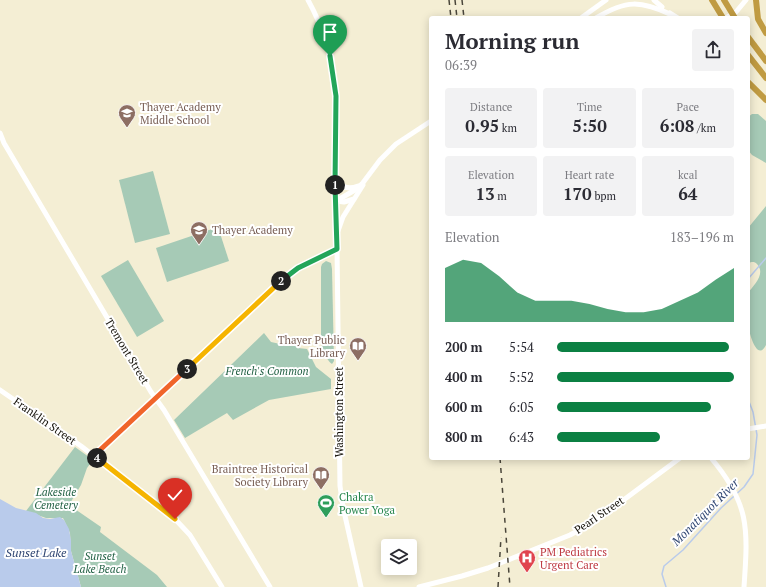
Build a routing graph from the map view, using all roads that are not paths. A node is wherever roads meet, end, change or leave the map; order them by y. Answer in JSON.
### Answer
{"nodes":[{"id":1,"x":308,"y":0,"type":"edge"},
{"id":2,"x":606,"y":0,"type":"edge"},
{"id":3,"x":654,"y":0,"type":"edge"},
{"id":4,"x":724,"y":0,"type":"edge"},
{"id":5,"x":746,"y":0,"type":"edge"},
{"id":6,"x":756,"y":0,"type":"edge"},
{"id":7,"x":713,"y":2,"type":"edge"},
{"id":8,"x":672,"y":14,"type":"junction"},
{"id":9,"x":585,"y":16,"type":"edge"},
{"id":10,"x":599,"y":16,"type":"edge"},
{"id":11,"x":675,"y":16,"type":"edge"},
{"id":12,"x":722,"y":16,"type":"edge"},
{"id":13,"x":729,"y":16,"type":"edge"},
{"id":14,"x":734,"y":16,"type":"edge"},
{"id":15,"x":766,"y":33,"type":"edge"},
{"id":16,"x":750,"y":40,"type":"edge"},
{"id":17,"x":750,"y":58,"type":"edge"},
{"id":18,"x":766,"y":61,"type":"edge"},
{"id":19,"x":766,"y":78,"type":"edge"},
{"id":20,"x":750,"y":84,"type":"edge"},
{"id":21,"x":766,"y":100,"type":"edge"},
{"id":22,"x":429,"y":122,"type":"edge"},
{"id":23,"x":0,"y":133,"type":"edge"},
{"id":24,"x":368,"y":176,"type":"junction"},
{"id":25,"x":335,"y":177,"type":"junction"},
{"id":26,"x":356,"y":197,"type":"junction"},
{"id":27,"x":336,"y":201,"type":"junction"},
{"id":28,"x":337,"y":235,"type":"junction"},
{"id":29,"x":337,"y":249,"type":"junction"},
{"id":30,"x":0,"y":390,"type":"edge"},
{"id":31,"x":156,"y":398,"type":"junction"},
{"id":32,"x":764,"y":426,"type":"edge"},
{"id":33,"x":750,"y":429,"type":"edge"},
{"id":34,"x":95,"y":456,"type":"junction"},
{"id":35,"x":677,"y":460,"type":"edge"},
{"id":36,"x":713,"y":460,"type":"edge"},
{"id":37,"x":222,"y":587,"type":"edge"},
{"id":38,"x":270,"y":587,"type":"edge"},
{"id":39,"x":361,"y":587,"type":"edge"},
{"id":40,"x":419,"y":587,"type":"edge"},
{"id":41,"x":744,"y":587,"type":"edge"}],
"edges":[{"from":1,"to":25,"type":"main road","name":"Washington Street"},
{"from":2,"to":9,"type":"main road"},
{"from":3,"to":8,"type":"main road"},
{"from":4,"to":14,"type":"highway"},
{"from":5,"to":13,"type":"main road"},
{"from":6,"to":15,"type":"highway"},
{"from":7,"to":12,"type":"highway"},
{"from":8,"to":10,"type":"main road"},
{"from":8,"to":11,"type":"main road"},
{"from":16,"to":18,"type":"highway"},
{"from":17,"to":19,"type":"highway"},
{"from":20,"to":21,"type":"highway"},
{"from":22,"to":24,"type":"main road"},
{"from":23,"to":31,"type":"main road","name":"Tremont Street"},
{"from":24,"to":25,"type":"main road"},
{"from":24,"to":26,"type":"main road"},
{"from":24,"to":27,"type":"main road"},
{"from":25,"to":27,"type":"main road","name":"Washington Street"},
{"from":26,"to":27,"type":"main road"},
{"from":26,"to":28,"type":"main road"},
{"from":27,"to":28,"type":"main road","name":"Washington Street"},
{"from":28,"to":29,"type":"main road","name":"Washington Street"},
{"from":29,"to":31,"type":"main road"},
{"from":29,"to":39,"type":"main road","name":"Washington Street"},
{"from":30,"to":34,"type":"main road","name":"Franklin Street"},
{"from":31,"to":34,"type":"main road"},
{"from":31,"to":38,"type":"main road","name":"Tremont Street"},
{"from":32,"to":33,"type":"main road"},
{"from":34,"to":37,"type":"main road","name":"Franklin Street"},
{"from":35,"to":40,"type":"main road","name":"Pearl Street"},
{"from":36,"to":41,"type":"main road"}]}
